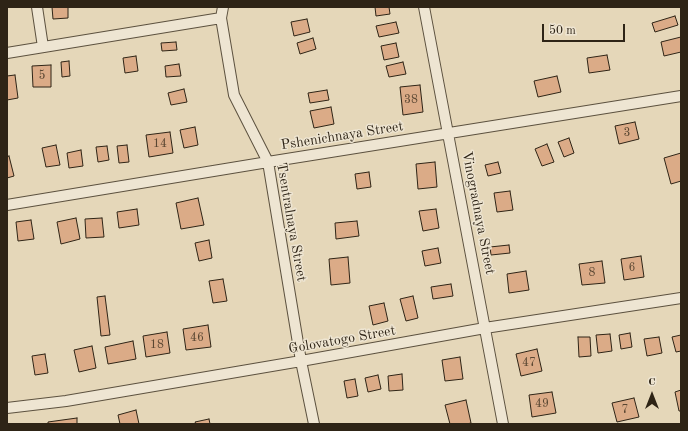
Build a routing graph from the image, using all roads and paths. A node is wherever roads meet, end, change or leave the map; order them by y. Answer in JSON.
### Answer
{"nodes":[{"id":1,"x":37,"y":7,"type":"edge"},
{"id":2,"x":223,"y":7,"type":"edge"},
{"id":3,"x":424,"y":7,"type":"edge"},
{"id":4,"x":221,"y":18,"type":"junction"},
{"id":5,"x":43,"y":47,"type":"junction"},
{"id":6,"x":7,"y":52,"type":"edge"},
{"id":7,"x":681,"y":96,"type":"edge"},
{"id":8,"x":449,"y":134,"type":"junction"},
{"id":9,"x":268,"y":162,"type":"junction"},
{"id":10,"x":7,"y":205,"type":"edge"},
{"id":11,"x":681,"y":298,"type":"edge"},
{"id":12,"x":485,"y":328,"type":"junction"},
{"id":13,"x":301,"y":361,"type":"junction"},
{"id":14,"x":7,"y":408,"type":"edge"},
{"id":15,"x":314,"y":424,"type":"edge"},
{"id":16,"x":503,"y":424,"type":"edge"}],
"edges":[{"from":1,"to":5,"type":"street"},
{"from":2,"to":4,"type":"street","name":"Tsentralnaya Street"},
{"from":3,"to":8,"type":"street","name":"Vinogradnaya Street"},
{"from":4,"to":5,"type":"street"},
{"from":4,"to":9,"type":"street","name":"Tsentralnaya Street"},
{"from":5,"to":6,"type":"street"},
{"from":7,"to":8,"type":"street","name":"Pshenichnaya Street"},
{"from":8,"to":9,"type":"street","name":"Pshenichnaya Street"},
{"from":8,"to":12,"type":"street","name":"Vinogradnaya Street"},
{"from":9,"to":10,"type":"street","name":"Pshenichnaya Street"},
{"from":9,"to":13,"type":"street","name":"Tsentralnaya Street"},
{"from":11,"to":12,"type":"street","name":"Golovatogo Street"},
{"from":12,"to":13,"type":"street","name":"Golovatogo Street"},
{"from":12,"to":16,"type":"street","name":"Vinogradnaya Street"},
{"from":13,"to":14,"type":"street","name":"Golovatogo Street"},
{"from":13,"to":15,"type":"street","name":"Tsentralnaya Street"}]}
